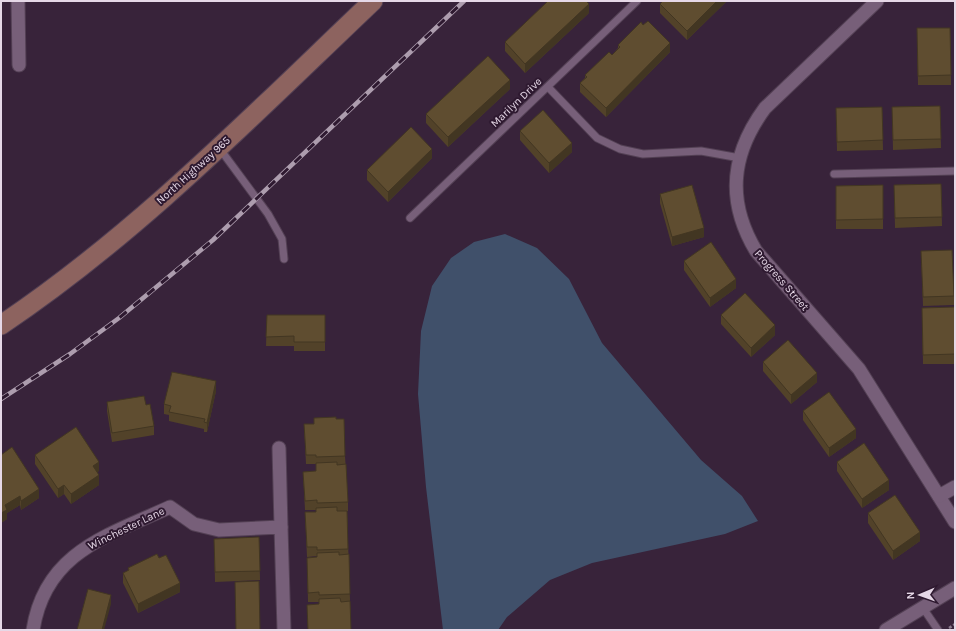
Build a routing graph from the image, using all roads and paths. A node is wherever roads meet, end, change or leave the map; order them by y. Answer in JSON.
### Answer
{"nodes":[{"id":1,"x":18,"y":1,"type":"edge"},
{"id":2,"x":373,"y":1,"type":"edge"},
{"id":3,"x":636,"y":1,"type":"edge"},
{"id":4,"x":876,"y":1,"type":"edge"},
{"id":5,"x":19,"y":65,"type":"dead end"},
{"id":6,"x":548,"y":87,"type":"junction"},
{"id":7,"x":219,"y":147,"type":"junction"},
{"id":8,"x":740,"y":158,"type":"junction"},
{"id":9,"x":955,"y":170,"type":"edge"},
{"id":10,"x":834,"y":174,"type":"dead end"},
{"id":11,"x":410,"y":218,"type":"dead end"},
{"id":12,"x":284,"y":259,"type":"dead end"},
{"id":13,"x":1,"y":325,"type":"edge"},
{"id":14,"x":279,"y":448,"type":"dead end"},
{"id":15,"x":955,"y":487,"type":"edge"},
{"id":16,"x":939,"y":496,"type":"junction"},
{"id":17,"x":955,"y":522,"type":"edge"},
{"id":18,"x":281,"y":527,"type":"junction"},
{"id":19,"x":955,"y":588,"type":"edge"},
{"id":20,"x":923,"y":608,"type":"junction"},
{"id":21,"x":33,"y":630,"type":"edge"},
{"id":22,"x":284,"y":630,"type":"edge"},
{"id":23,"x":886,"y":630,"type":"edge"},
{"id":24,"x":938,"y":630,"type":"edge"}],
"edges":[{"from":1,"to":5,"type":"street"},
{"from":2,"to":7,"type":"street","name":"North Highway 965"},
{"from":3,"to":6,"type":"lane","name":"Marilyn Drive"},
{"from":4,"to":8,"type":"street","name":"Progress Street"},
{"from":6,"to":8,"type":"lane"},
{"from":6,"to":11,"type":"lane","name":"Marilyn Drive"},
{"from":7,"to":12,"type":"lane"},
{"from":7,"to":13,"type":"street","name":"North Highway 965"},
{"from":8,"to":16,"type":"street","name":"Progress Street"},
{"from":9,"to":10,"type":"lane"},
{"from":14,"to":18,"type":"street"},
{"from":15,"to":16,"type":"street"},
{"from":16,"to":17,"type":"street","name":"Progress Street"},
{"from":18,"to":21,"type":"street","name":"Winchester Lane"},
{"from":18,"to":22,"type":"street"},
{"from":19,"to":20,"type":"street"},
{"from":20,"to":23,"type":"street"},
{"from":20,"to":24,"type":"lane"}]}
